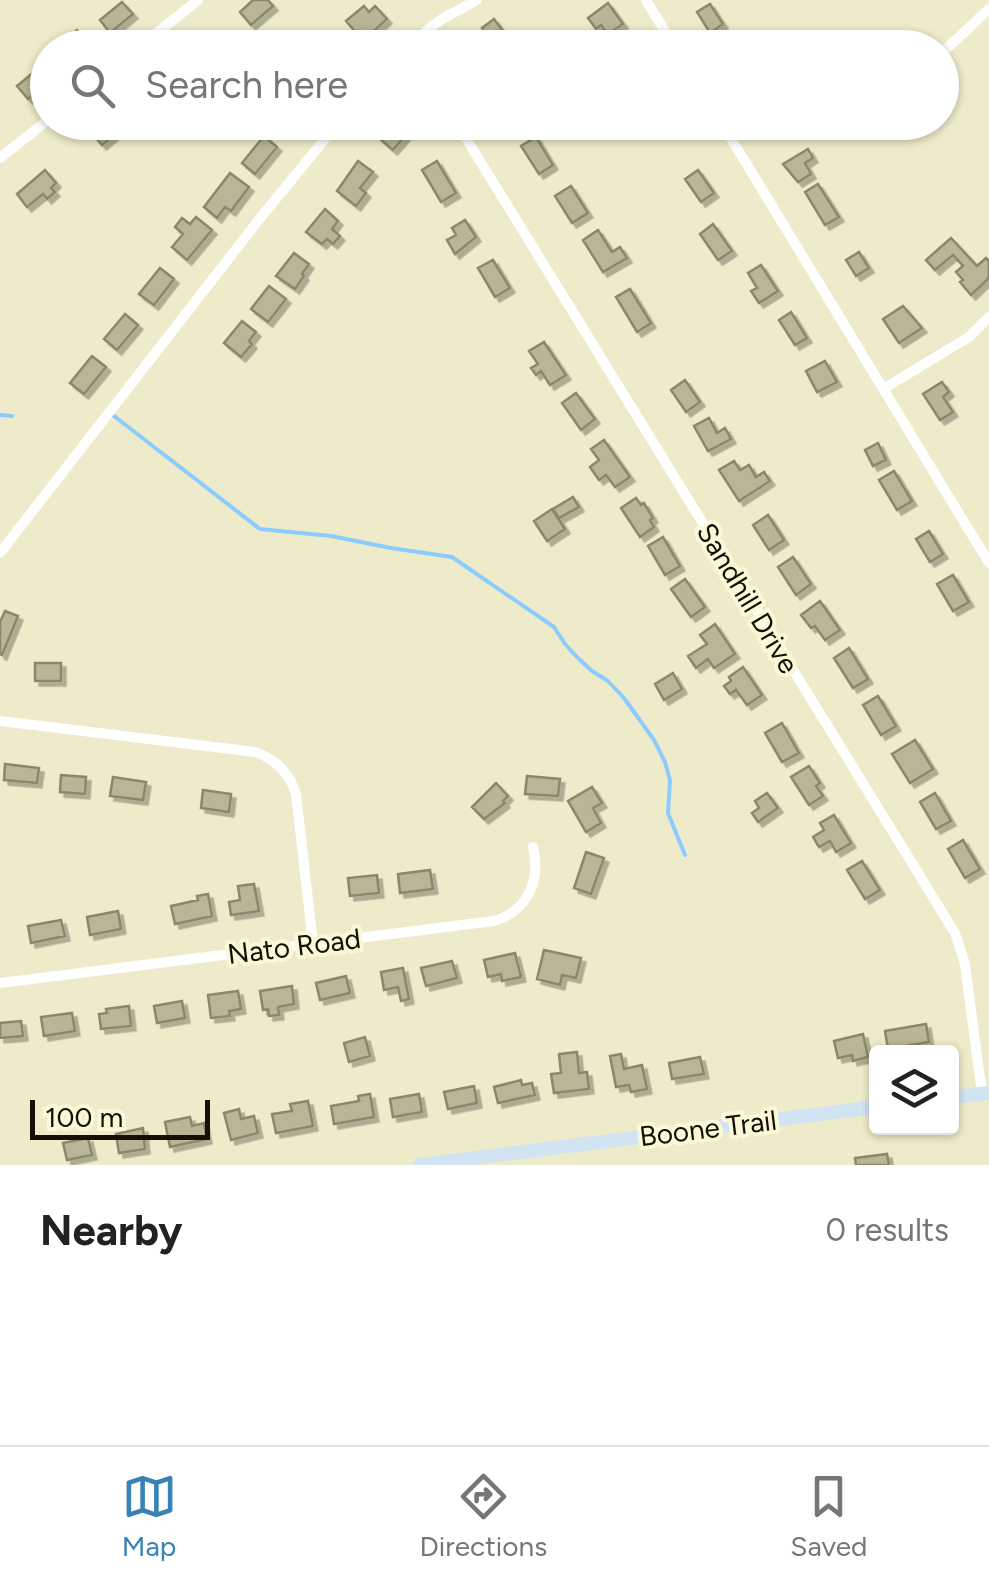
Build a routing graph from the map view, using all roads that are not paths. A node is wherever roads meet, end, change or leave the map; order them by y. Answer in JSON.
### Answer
{"nodes":[{"id":1,"x":198,"y":0,"type":"edge"},
{"id":2,"x":477,"y":0,"type":"edge"},
{"id":3,"x":646,"y":0,"type":"edge"},
{"id":4,"x":989,"y":8,"type":"edge"},
{"id":5,"x":160,"y":30,"type":"edge"},
{"id":6,"x":427,"y":30,"type":"edge"},
{"id":7,"x":664,"y":30,"type":"edge"},
{"id":8,"x":959,"y":37,"type":"edge"},
{"id":9,"x":30,"y":134,"type":"edge"},
{"id":10,"x":324,"y":140,"type":"edge"},
{"id":11,"x":467,"y":140,"type":"edge"},
{"id":12,"x":732,"y":140,"type":"edge"},
{"id":13,"x":0,"y":158,"type":"edge"},
{"id":14,"x":989,"y":317,"type":"edge"},
{"id":15,"x":882,"y":389,"type":"junction"},
{"id":16,"x":0,"y":553,"type":"edge"},
{"id":17,"x":989,"y":563,"type":"edge"},
{"id":18,"x":0,"y":721,"type":"edge"},
{"id":19,"x":533,"y":846,"type":"dead end"},
{"id":20,"x":313,"y":944,"type":"junction"},
{"id":21,"x":0,"y":983,"type":"edge"},
{"id":22,"x":985,"y":1093,"type":"edge"},
{"id":23,"x":959,"y":1096,"type":"edge"},
{"id":24,"x":869,"y":1108,"type":"edge"},
{"id":25,"x":420,"y":1165,"type":"edge"}],
"edges":[{"from":1,"to":5,"type":"street"},
{"from":2,"to":6,"type":"street"},
{"from":3,"to":7,"type":"street"},
{"from":4,"to":8,"type":"street"},
{"from":9,"to":13,"type":"street"},
{"from":10,"to":16,"type":"street"},
{"from":11,"to":22,"type":"street","name":"Sandhill Drive"},
{"from":12,"to":15,"type":"street"},
{"from":14,"to":15,"type":"street"},
{"from":15,"to":17,"type":"street"},
{"from":18,"to":20,"type":"street"},
{"from":19,"to":20,"type":"street","name":"Nato Road"},
{"from":20,"to":21,"type":"street","name":"Nato Road"},
{"from":22,"to":23,"type":"street"},
{"from":24,"to":25,"type":"street","name":"Boone Trail"}]}
